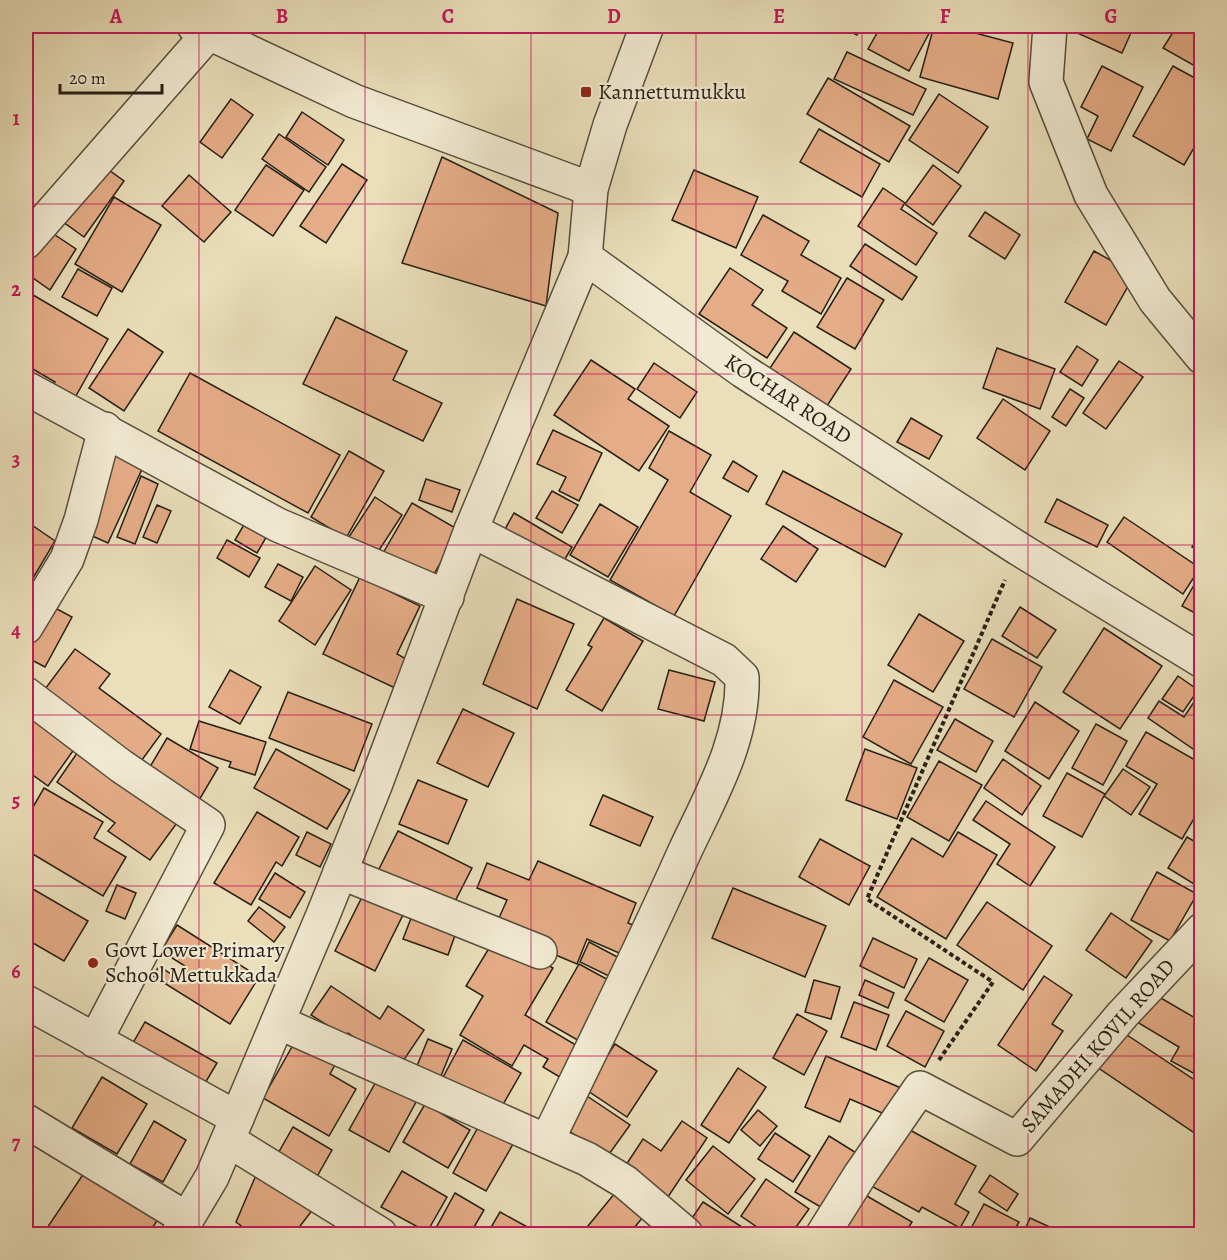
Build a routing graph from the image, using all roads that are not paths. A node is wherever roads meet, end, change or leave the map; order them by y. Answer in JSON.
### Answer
{"nodes":[{"id":1,"x":647,"y":26,"type":"edge"},
{"id":2,"x":1050,"y":26,"type":"edge"},
{"id":3,"x":201,"y":30,"type":"edge"},
{"id":4,"x":591,"y":189,"type":"junction"},
{"id":5,"x":26,"y":242,"type":"edge"},
{"id":6,"x":585,"y":258,"type":"junction"},
{"id":7,"x":1202,"y":357,"type":"edge"},
{"id":8,"x":26,"y":387,"type":"edge"},
{"id":9,"x":105,"y":429,"type":"junction"},
{"id":10,"x":471,"y":530,"type":"junction"},
{"id":11,"x":447,"y":597,"type":"junction"},
{"id":12,"x":26,"y":627,"type":"edge"},
{"id":13,"x":1202,"y":661,"type":"edge"},
{"id":14,"x":26,"y":694,"type":"edge"},
{"id":15,"x":340,"y":872,"type":"junction"},
{"id":16,"x":1201,"y":931,"type":"edge"},
{"id":17,"x":540,"y":952,"type":"dead end"},
{"id":18,"x":26,"y":1002,"type":"edge"},
{"id":19,"x":278,"y":1022,"type":"junction"},
{"id":20,"x":95,"y":1041,"type":"junction"},
{"id":21,"x":26,"y":1121,"type":"edge"},
{"id":22,"x":232,"y":1129,"type":"junction"},
{"id":23,"x":547,"y":1142,"type":"junction"},
{"id":24,"x":183,"y":1227,"type":"edge"},
{"id":25,"x":380,"y":1234,"type":"edge"},
{"id":26,"x":686,"y":1234,"type":"edge"},
{"id":27,"x":823,"y":1234,"type":"edge"}],
"edges":[{"from":1,"to":4,"type":"street"},
{"from":2,"to":7,"type":"street"},
{"from":3,"to":4,"type":"street"},
{"from":3,"to":5,"type":"street"},
{"from":4,"to":6,"type":"street"},
{"from":6,"to":10,"type":"street"},
{"from":6,"to":13,"type":"street","name":"KOCHAR ROAD"},
{"from":8,"to":9,"type":"street"},
{"from":9,"to":11,"type":"street"},
{"from":9,"to":12,"type":"street"},
{"from":10,"to":11,"type":"street"},
{"from":10,"to":23,"type":"street"},
{"from":11,"to":15,"type":"street"},
{"from":14,"to":20,"type":"street"},
{"from":15,"to":17,"type":"street"},
{"from":15,"to":19,"type":"street"},
{"from":16,"to":27,"type":"street","name":"SAMADHI KOVIL ROAD"},
{"from":18,"to":20,"type":"street"},
{"from":19,"to":22,"type":"street"},
{"from":19,"to":23,"type":"street"},
{"from":20,"to":22,"type":"street"},
{"from":21,"to":24,"type":"street"},
{"from":22,"to":24,"type":"street"},
{"from":22,"to":25,"type":"street"},
{"from":23,"to":26,"type":"street"}]}
